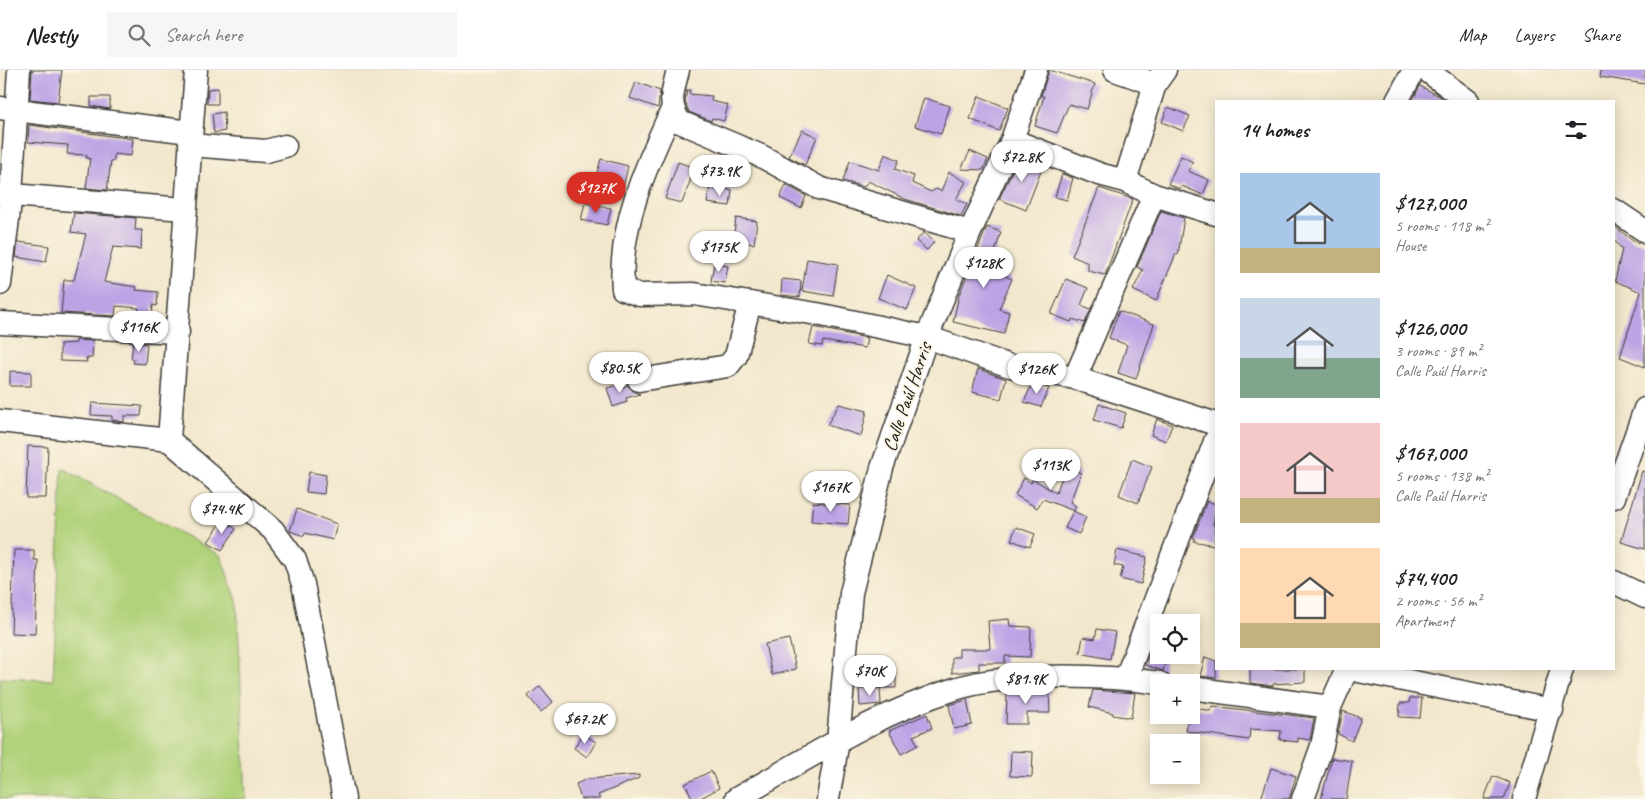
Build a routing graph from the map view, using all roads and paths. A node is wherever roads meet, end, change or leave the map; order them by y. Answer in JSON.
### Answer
{"nodes":[{"id":1,"x":19,"y":70,"type":"edge"},
{"id":2,"x":196,"y":70,"type":"edge"},
{"id":3,"x":678,"y":70,"type":"edge"},
{"id":4,"x":1036,"y":70,"type":"edge"},
{"id":5,"x":1115,"y":70,"type":"edge"},
{"id":6,"x":1414,"y":70,"type":"edge"},
{"id":7,"x":1426,"y":70,"type":"edge"},
{"id":8,"x":1160,"y":77,"type":"edge"},
{"id":9,"x":1398,"y":100,"type":"edge"},
{"id":10,"x":1467,"y":100,"type":"edge"},
{"id":11,"x":8,"y":109,"type":"edge"},
{"id":12,"x":672,"y":110,"type":"junction"},
{"id":13,"x":190,"y":139,"type":"junction"},
{"id":14,"x":1012,"y":140,"type":"junction"},
{"id":15,"x":285,"y":146,"type":"dead end"},
{"id":16,"x":1125,"y":181,"type":"junction"},
{"id":17,"x":6,"y":194,"type":"edge"},
{"id":18,"x":1154,"y":195,"type":"junction"},
{"id":19,"x":184,"y":209,"type":"junction"},
{"id":20,"x":1615,"y":211,"type":"edge"},
{"id":21,"x":1215,"y":214,"type":"edge"},
{"id":22,"x":1645,"y":231,"type":"edge"},
{"id":23,"x":970,"y":232,"type":"junction"},
{"id":24,"x":0,"y":284,"type":"edge"},
{"id":25,"x":750,"y":303,"type":"junction"},
{"id":26,"x":0,"y":324,"type":"edge"},
{"id":27,"x":178,"y":332,"type":"junction"},
{"id":28,"x":927,"y":337,"type":"junction"},
{"id":29,"x":1075,"y":378,"type":"junction"},
{"id":30,"x":639,"y":380,"type":"dead end"},
{"id":31,"x":1645,"y":409,"type":"edge"},
{"id":32,"x":0,"y":421,"type":"edge"},
{"id":33,"x":1215,"y":424,"type":"edge"},
{"id":34,"x":169,"y":440,"type":"junction"},
{"id":35,"x":1215,"y":442,"type":"edge"},
{"id":36,"x":1615,"y":494,"type":"edge"},
{"id":37,"x":1615,"y":582,"type":"edge"},
{"id":38,"x":1645,"y":597,"type":"edge"},
{"id":39,"x":1348,"y":670,"type":"edge"},
{"id":40,"x":1353,"y":670,"type":"edge"},
{"id":41,"x":1562,"y":670,"type":"edge"},
{"id":42,"x":1126,"y":678,"type":"junction"},
{"id":43,"x":1150,"y":682,"type":"edge"},
{"id":44,"x":1200,"y":689,"type":"edge"},
{"id":45,"x":1330,"y":707,"type":"junction"},
{"id":46,"x":1552,"y":710,"type":"junction"},
{"id":47,"x":838,"y":742,"type":"junction"},
{"id":48,"x":344,"y":799,"type":"edge"},
{"id":49,"x":736,"y":799,"type":"edge"},
{"id":50,"x":828,"y":799,"type":"edge"},
{"id":51,"x":1303,"y":799,"type":"edge"},
{"id":52,"x":1524,"y":799,"type":"edge"}],
"edges":[{"from":1,"to":11,"type":"street"},
{"from":2,"to":13,"type":"street"},
{"from":3,"to":12,"type":"street"},
{"from":4,"to":14,"type":"street","name":"Calle Paúl Harris"},
{"from":5,"to":8,"type":"street"},
{"from":6,"to":9,"type":"street"},
{"from":7,"to":10,"type":"street"},
{"from":8,"to":16,"type":"street"},
{"from":11,"to":13,"type":"street"},
{"from":11,"to":17,"type":"street"},
{"from":12,"to":23,"type":"street"},
{"from":12,"to":25,"type":"street"},
{"from":13,"to":15,"type":"street"},
{"from":13,"to":19,"type":"street"},
{"from":14,"to":16,"type":"street"},
{"from":14,"to":23,"type":"street","name":"Calle Paúl Harris"},
{"from":16,"to":18,"type":"street"},
{"from":17,"to":19,"type":"street"},
{"from":17,"to":24,"type":"street"},
{"from":18,"to":21,"type":"street"},
{"from":18,"to":29,"type":"street"},
{"from":19,"to":27,"type":"street"},
{"from":20,"to":22,"type":"street"},
{"from":23,"to":28,"type":"street","name":"Calle Paúl Harris"},
{"from":25,"to":28,"type":"street"},
{"from":25,"to":30,"type":"street"},
{"from":26,"to":27,"type":"street"},
{"from":27,"to":34,"type":"street"},
{"from":28,"to":29,"type":"street"},
{"from":28,"to":47,"type":"street","name":"Calle Paúl Harris"},
{"from":29,"to":33,"type":"street"},
{"from":31,"to":36,"type":"street"},
{"from":32,"to":34,"type":"street"},
{"from":34,"to":48,"type":"street"},
{"from":35,"to":42,"type":"street"},
{"from":37,"to":38,"type":"street"},
{"from":39,"to":45,"type":"street"},
{"from":40,"to":46,"type":"street"},
{"from":41,"to":46,"type":"street"},
{"from":42,"to":43,"type":"street"},
{"from":42,"to":47,"type":"street"},
{"from":44,"to":45,"type":"street"},
{"from":45,"to":51,"type":"street"},
{"from":46,"to":52,"type":"street"},
{"from":47,"to":49,"type":"street"},
{"from":47,"to":50,"type":"street","name":"Calle Paúl Harris"}]}
